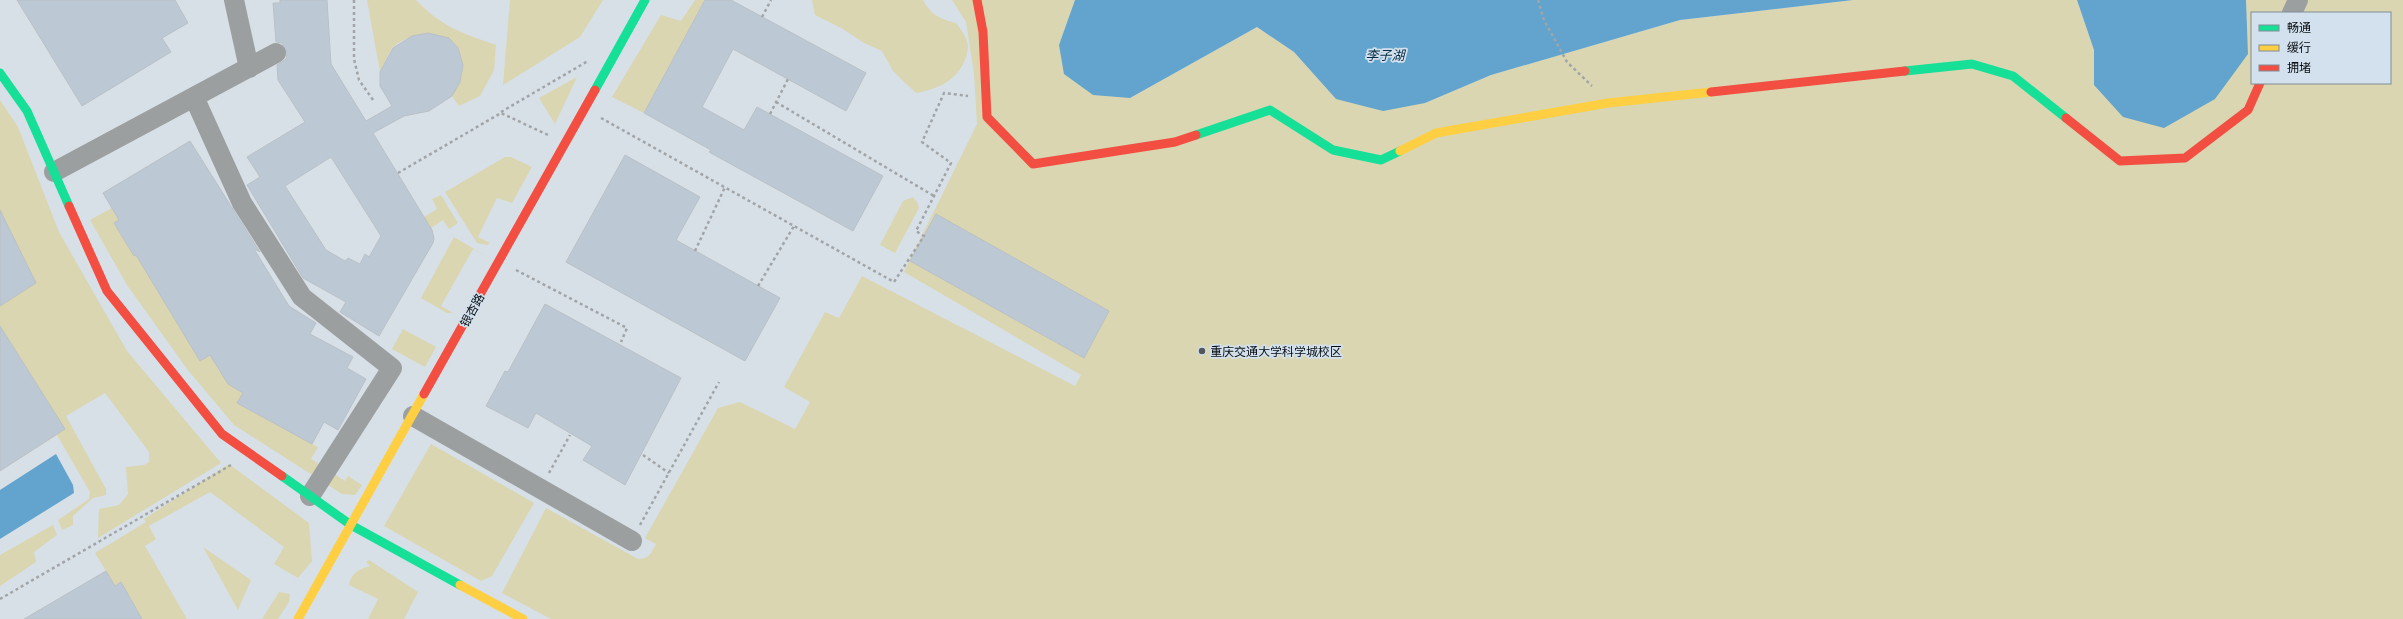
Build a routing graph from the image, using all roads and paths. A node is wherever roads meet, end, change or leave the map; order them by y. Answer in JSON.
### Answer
{"nodes":[{"id":1,"x":234,"y":0,"type":"edge"},
{"id":2,"x":354,"y":0,"type":"edge"},
{"id":3,"x":645,"y":0,"type":"edge"},
{"id":4,"x":771,"y":0,"type":"edge"},
{"id":5,"x":977,"y":0,"type":"edge"},
{"id":6,"x":1538,"y":0,"type":"edge"},
{"id":7,"x":2298,"y":0,"type":"edge"},
{"id":8,"x":2292,"y":12,"type":"edge"},
{"id":9,"x":762,"y":17,"type":"dead end"},
{"id":10,"x":276,"y":53,"type":"dead end"},
{"id":11,"x":589,"y":60,"type":"dead end"},
{"id":12,"x":249,"y":68,"type":"junction"},
{"id":13,"x":0,"y":73,"type":"edge"},
{"id":14,"x":788,"y":79,"type":"dead end"},
{"id":15,"x":2260,"y":84,"type":"edge"},
{"id":16,"x":194,"y":97,"type":"junction"},
{"id":17,"x":986,"y":98,"type":"junction"},
{"id":18,"x":373,"y":100,"type":"dead end"},
{"id":19,"x":776,"y":102,"type":"junction"},
{"id":20,"x":1608,"y":103,"type":"junction"},
{"id":21,"x":584,"y":109,"type":"junction"},
{"id":22,"x":501,"y":113,"type":"junction"},
{"id":23,"x":770,"y":114,"type":"dead end"},
{"id":24,"x":565,"y":144,"type":"junction"},
{"id":25,"x":54,"y":172,"type":"junction"},
{"id":26,"x":398,"y":174,"type":"dead end"},
{"id":27,"x":726,"y":187,"type":"junction"},
{"id":28,"x":934,"y":196,"type":"junction"},
{"id":29,"x":794,"y":226,"type":"junction"},
{"id":30,"x":695,"y":251,"type":"dead end"},
{"id":31,"x":499,"y":261,"type":"junction"},
{"id":32,"x":758,"y":286,"type":"dead end"},
{"id":33,"x":621,"y":342,"type":"dead end"},
{"id":34,"x":719,"y":382,"type":"dead end"},
{"id":35,"x":412,"y":416,"type":"junction"},
{"id":36,"x":570,"y":435,"type":"dead end"},
{"id":37,"x":250,"y":454,"type":"junction"},
{"id":38,"x":643,"y":455,"type":"dead end"},
{"id":39,"x":669,"y":473,"type":"junction"},
{"id":40,"x":541,"y":489,"type":"junction"},
{"id":41,"x":310,"y":496,"type":"junction"},
{"id":42,"x":351,"y":525,"type":"junction"},
{"id":43,"x":632,"y":541,"type":"joint"},
{"id":44,"x":0,"y":599,"type":"edge"},
{"id":45,"x":298,"y":619,"type":"edge"},
{"id":46,"x":523,"y":619,"type":"edge"}],
"edges":[{"from":1,"to":12,"type":"street"},
{"from":2,"to":18,"type":"path"},
{"from":3,"to":21,"type":"street","name":"银杏路"},
{"from":4,"to":9,"type":"path"},
{"from":5,"to":17,"type":"street"},
{"from":6,"to":20,"type":"path"},
{"from":7,"to":8,"type":"street"},
{"from":10,"to":12,"type":"street"},
{"from":11,"to":22,"type":"path"},
{"from":12,"to":16,"type":"street"},
{"from":13,"to":25,"type":"street"},
{"from":14,"to":19,"type":"path"},
{"from":15,"to":20,"type":"street"},
{"from":16,"to":25,"type":"street"},
{"from":16,"to":41,"type":"street"},
{"from":17,"to":20,"type":"street"},
{"from":17,"to":28,"type":"path"},
{"from":19,"to":23,"type":"path"},
{"from":19,"to":28,"type":"path"},
{"from":21,"to":24,"type":"street","name":"银杏路"},
{"from":21,"to":27,"type":"path"},
{"from":22,"to":24,"type":"path"},
{"from":22,"to":26,"type":"path"},
{"from":24,"to":31,"type":"street","name":"银杏路"},
{"from":25,"to":37,"type":"street"},
{"from":27,"to":29,"type":"path"},
{"from":27,"to":30,"type":"path"},
{"from":28,"to":29,"type":"path"},
{"from":29,"to":32,"type":"path"},
{"from":31,"to":33,"type":"path"},
{"from":31,"to":35,"type":"street","name":"银杏路"},
{"from":34,"to":39,"type":"path"},
{"from":35,"to":40,"type":"street"},
{"from":35,"to":42,"type":"street","name":"银杏路"},
{"from":36,"to":40,"type":"path"},
{"from":37,"to":41,"type":"street"},
{"from":37,"to":44,"type":"path"},
{"from":38,"to":39,"type":"path"},
{"from":39,"to":43,"type":"path"},
{"from":40,"to":43,"type":"street"},
{"from":41,"to":42,"type":"street"},
{"from":42,"to":45,"type":"street","name":"银杏路"},
{"from":42,"to":46,"type":"street"}]}
